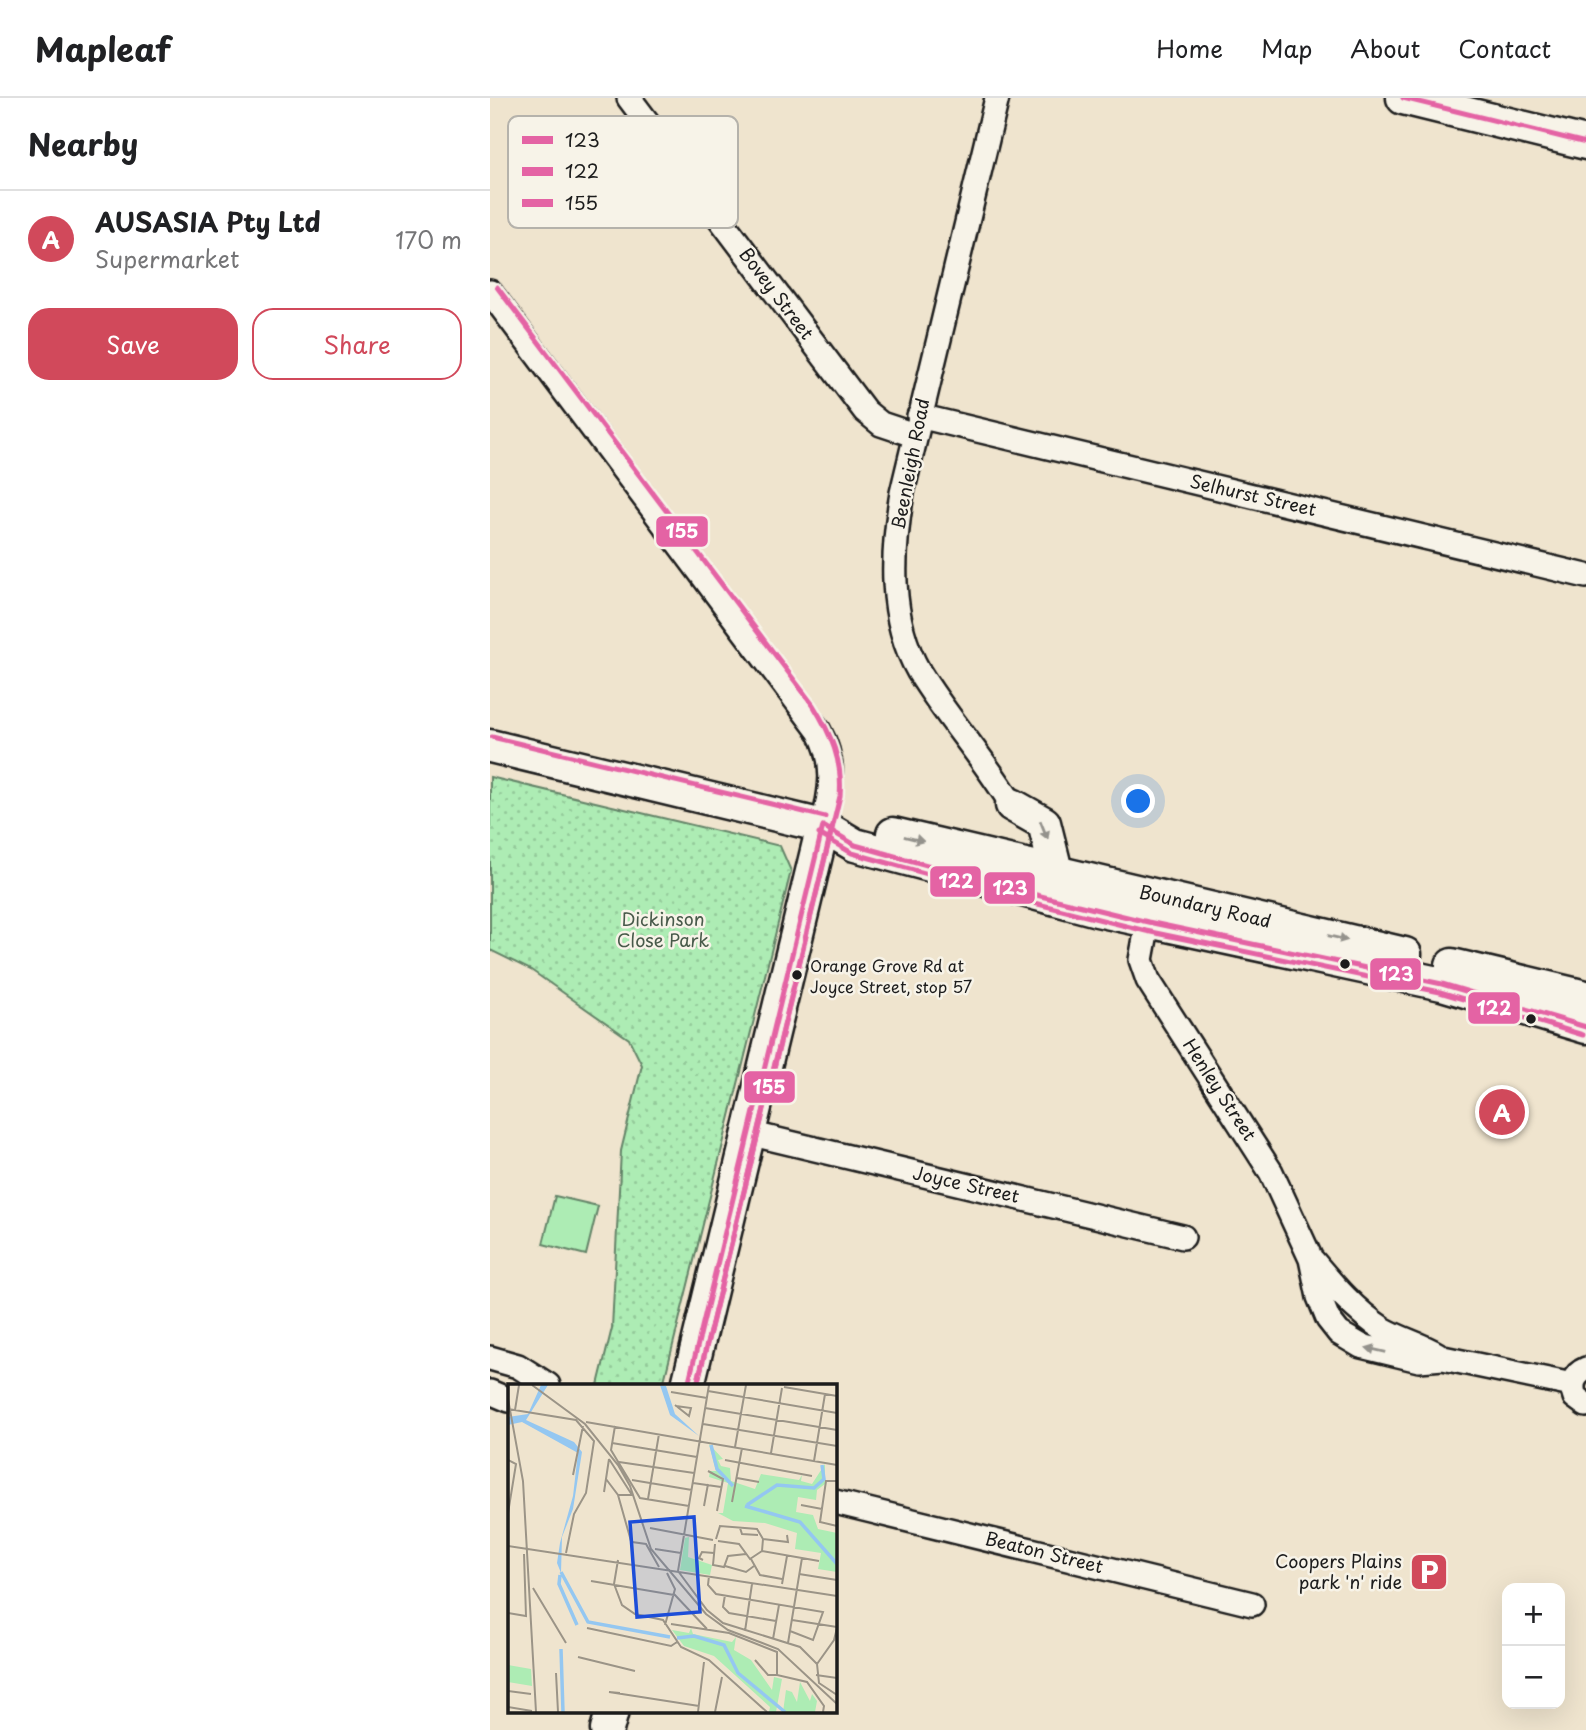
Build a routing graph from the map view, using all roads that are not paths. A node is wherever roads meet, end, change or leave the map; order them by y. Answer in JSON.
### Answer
{"nodes":[{"id":1,"x":629,"y":98,"type":"edge"},
{"id":2,"x":997,"y":98,"type":"edge"},
{"id":3,"x":1403,"y":98,"type":"edge"},
{"id":4,"x":643,"y":116,"type":"edge"},
{"id":5,"x":1586,"y":143,"type":"edge"},
{"id":6,"x":727,"y":228,"type":"edge"},
{"id":7,"x":490,"y":292,"type":"edge"},
{"id":8,"x":917,"y":426,"type":"junction"},
{"id":9,"x":1586,"y":576,"type":"edge"},
{"id":10,"x":490,"y":746,"type":"edge"},
{"id":11,"x":1012,"y":805,"type":"joint"},
{"id":12,"x":823,"y":827,"type":"junction"},
{"id":13,"x":1056,"y":871,"type":"junction"},
{"id":14,"x":1148,"y":922,"type":"junction"},
{"id":15,"x":1586,"y":997,"type":"edge"},
{"id":16,"x":1586,"y":1027,"type":"edge"},
{"id":17,"x":748,"y":1133,"type":"junction"},
{"id":18,"x":1183,"y":1237,"type":"dead end"},
{"id":19,"x":490,"y":1358,"type":"edge"},
{"id":20,"x":1579,"y":1377,"type":"edge"},
{"id":21,"x":546,"y":1384,"type":"edge"},
{"id":22,"x":688,"y":1384,"type":"edge"},
{"id":23,"x":490,"y":1392,"type":"edge"},
{"id":24,"x":508,"y":1400,"type":"edge"},
{"id":25,"x":1586,"y":1405,"type":"edge"},
{"id":26,"x":836,"y":1502,"type":"edge"},
{"id":27,"x":1252,"y":1604,"type":"dead end"},
{"id":28,"x":612,"y":1712,"type":"edge"},
{"id":29,"x":607,"y":1730,"type":"edge"}],
"edges":[{"from":1,"to":4,"type":"street","name":"Bovey Street"},
{"from":2,"to":8,"type":"street","name":"Beenleigh Road"},
{"from":3,"to":5,"type":"main road"},
{"from":6,"to":8,"type":"street","name":"Bovey Street"},
{"from":7,"to":12,"type":"street"},
{"from":8,"to":9,"type":"street","name":"Selhurst Street"},
{"from":8,"to":11,"type":"street","name":"Beenleigh Road"},
{"from":10,"to":12,"type":"main road","name":"Boundary Road"},
{"from":11,"to":13,"type":"main road","one_way":true},
{"from":12,"to":13,"type":"main road","name":"Boundary Road","one_way":true},
{"from":12,"to":14,"type":"main road","name":"Boundary Road"},
{"from":12,"to":17,"type":"main road"},
{"from":13,"to":15,"type":"main road","name":"Boundary Road","one_way":true},
{"from":14,"to":16,"type":"main road","name":"Boundary Road"},
{"from":14,"to":20,"type":"street","name":"Henley Street"},
{"from":17,"to":18,"type":"street","name":"Joyce Street"},
{"from":17,"to":22,"type":"main road"},
{"from":19,"to":21,"type":"street"},
{"from":20,"to":25,"type":"street"},
{"from":23,"to":24,"type":"street"},
{"from":26,"to":27,"type":"street","name":"Beaton Street"},
{"from":28,"to":29,"type":"main road"}]}
